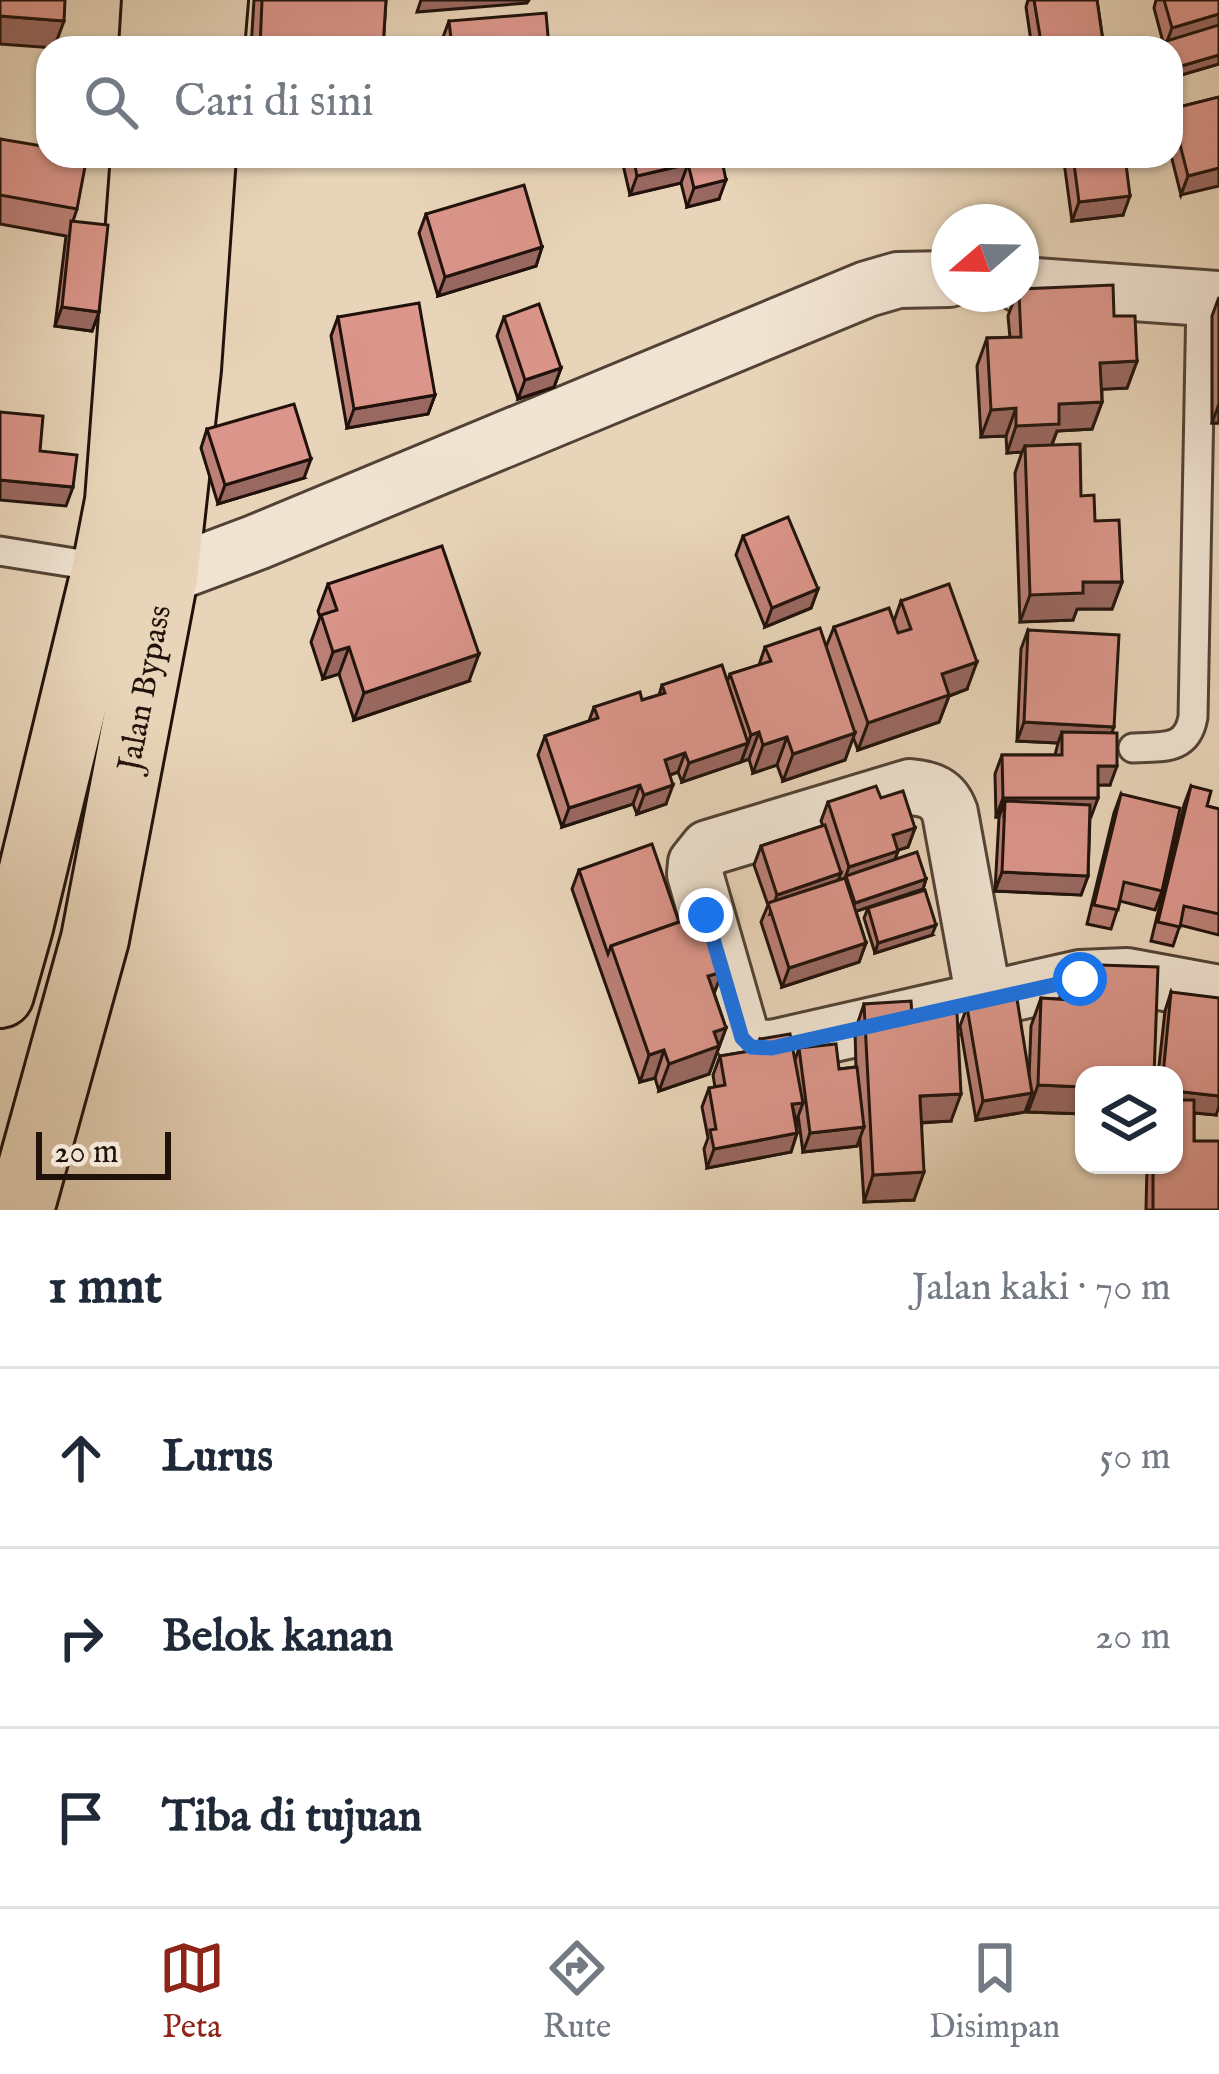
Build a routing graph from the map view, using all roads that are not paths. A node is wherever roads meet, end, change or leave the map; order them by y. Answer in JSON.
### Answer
{"nodes":[{"id":1,"x":157,"y":0,"type":"edge"},
{"id":2,"x":214,"y":0,"type":"edge"},
{"id":3,"x":154,"y":36,"type":"edge"},
{"id":4,"x":211,"y":36,"type":"edge"},
{"id":5,"x":144,"y":168,"type":"edge"},
{"id":6,"x":201,"y":168,"type":"edge"},
{"id":7,"x":931,"y":279,"type":"edge"},
{"id":8,"x":1039,"y":286,"type":"edge"},
{"id":9,"x":1210,"y":299,"type":"edge"},
{"id":10,"x":0,"y":551,"type":"edge"},
{"id":11,"x":135,"y":572,"type":"junction"},
{"id":12,"x":1133,"y":748,"type":"dead end"},
{"id":13,"x":1219,"y":993,"type":"edge"},
{"id":14,"x":0,"y":994,"type":"edge"},
{"id":15,"x":984,"y":999,"type":"junction"},
{"id":16,"x":20,"y":1210,"type":"edge"}],
"edges":[{"from":1,"to":3,"type":"highway"},
{"from":2,"to":4,"type":"highway"},
{"from":5,"to":11,"type":"highway","name":"Jalan Bypass"},
{"from":6,"to":11,"type":"highway","name":"Jalan Bypass"},
{"from":7,"to":11,"type":"street"},
{"from":8,"to":9,"type":"street"},
{"from":9,"to":12,"type":"lane"},
{"from":10,"to":11,"type":"lane"},
{"from":11,"to":14,"type":"highway","name":"Jalan Bypass"},
{"from":11,"to":16,"type":"highway","name":"Jalan Bypass"},
{"from":13,"to":15,"type":"street"},
{"from":15,"to":15,"type":"street"}]}
